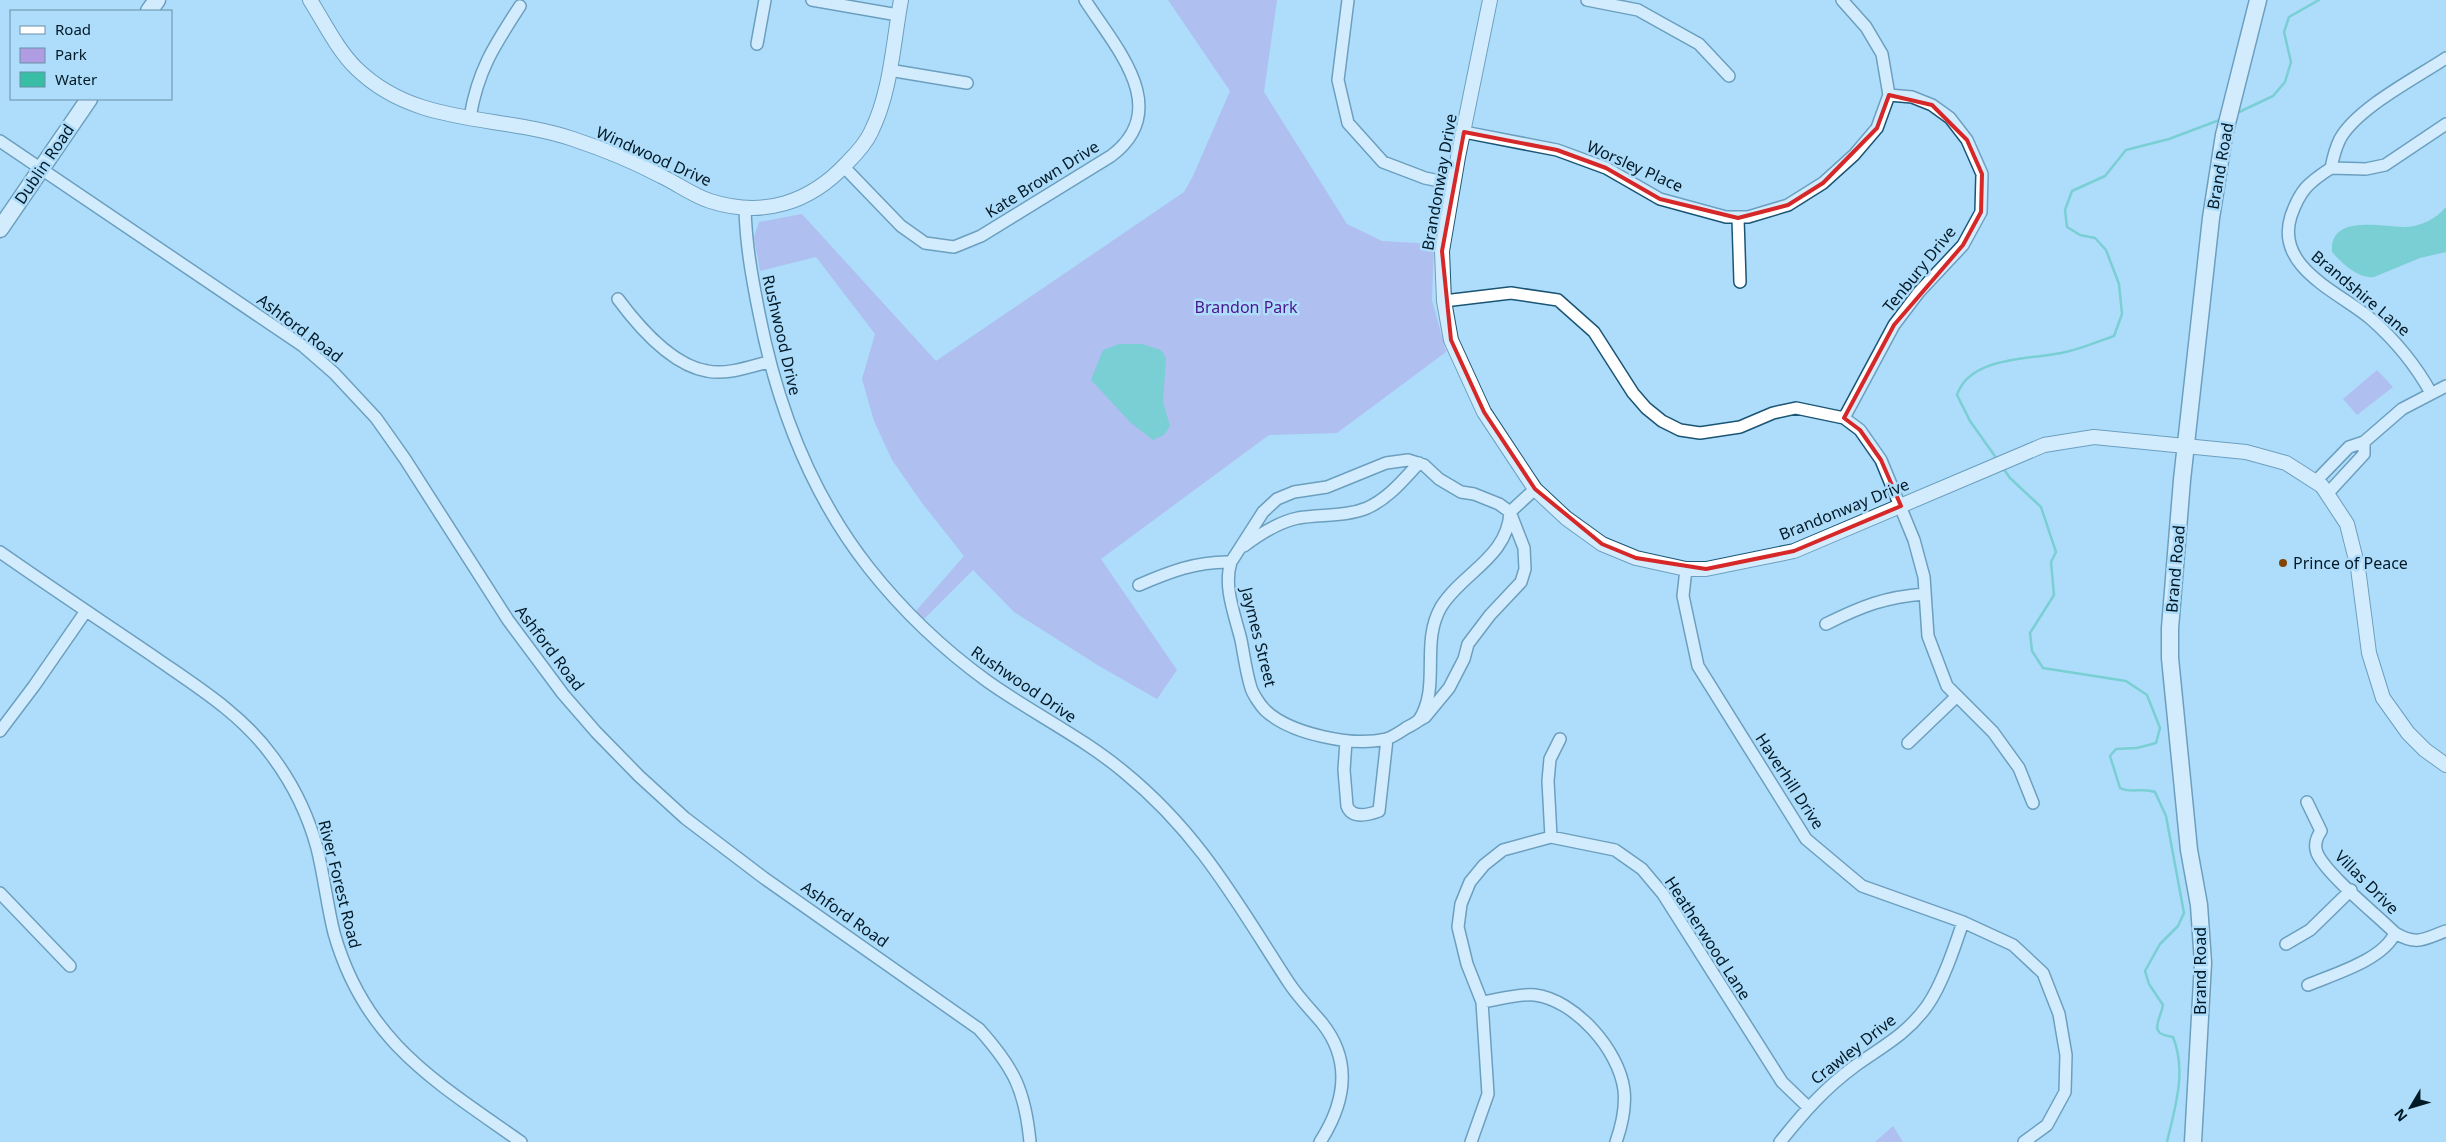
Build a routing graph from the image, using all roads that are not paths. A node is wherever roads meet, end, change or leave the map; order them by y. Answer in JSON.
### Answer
{"nodes":[{"id":1,"x":310,"y":0,"type":"edge"},
{"id":2,"x":765,"y":0,"type":"edge"},
{"id":3,"x":812,"y":0,"type":"edge"},
{"id":4,"x":901,"y":0,"type":"edge"},
{"id":5,"x":1085,"y":0,"type":"edge"},
{"id":6,"x":1348,"y":0,"type":"edge"},
{"id":7,"x":1490,"y":0,"type":"edge"},
{"id":8,"x":1587,"y":0,"type":"edge"},
{"id":9,"x":1842,"y":0,"type":"edge"},
{"id":10,"x":2258,"y":0,"type":"edge"},
{"id":11,"x":520,"y":6,"type":"dead end"},
{"id":12,"x":898,"y":15,"type":"junction"},
{"id":13,"x":757,"y":44,"type":"dead end"},
{"id":14,"x":2446,"y":58,"type":"edge"},
{"id":15,"x":889,"y":70,"type":"junction"},
{"id":16,"x":1729,"y":76,"type":"dead end"},
{"id":17,"x":967,"y":83,"type":"dead end"},
{"id":18,"x":1889,"y":95,"type":"junction"},
{"id":19,"x":88,"y":100,"type":"edge"},
{"id":20,"x":470,"y":117,"type":"junction"},
{"id":21,"x":2446,"y":124,"type":"edge"},
{"id":22,"x":1464,"y":132,"type":"junction"},
{"id":23,"x":0,"y":140,"type":"edge"},
{"id":24,"x":42,"y":167,"type":"junction"},
{"id":25,"x":844,"y":167,"type":"junction"},
{"id":26,"x":2331,"y":168,"type":"junction"},
{"id":27,"x":1454,"y":184,"type":"junction"},
{"id":28,"x":745,"y":209,"type":"junction"},
{"id":29,"x":1738,"y":218,"type":"junction"},
{"id":30,"x":0,"y":229,"type":"edge"},
{"id":31,"x":1740,"y":282,"type":"dead end"},
{"id":32,"x":618,"y":299,"type":"dead end"},
{"id":33,"x":1444,"y":301,"type":"junction"},
{"id":34,"x":768,"y":362,"type":"junction"},
{"id":35,"x":2446,"y":386,"type":"edge"},
{"id":36,"x":2431,"y":393,"type":"junction"},
{"id":37,"x":1844,"y":418,"type":"junction"},
{"id":38,"x":2364,"y":442,"type":"junction"},
{"id":39,"x":2186,"y":446,"type":"junction"},
{"id":40,"x":1419,"y":463,"type":"junction"},
{"id":41,"x":2316,"y":481,"type":"junction"},
{"id":42,"x":1535,"y":489,"type":"junction"},
{"id":43,"x":2328,"y":493,"type":"junction"},
{"id":44,"x":1901,"y":506,"type":"junction"},
{"id":45,"x":1510,"y":512,"type":"junction"},
{"id":46,"x":1240,"y":548,"type":"junction"},
{"id":47,"x":0,"y":552,"type":"edge"},
{"id":48,"x":1231,"y":562,"type":"junction"},
{"id":49,"x":1686,"y":569,"type":"junction"},
{"id":50,"x":1139,"y":585,"type":"dead end"},
{"id":51,"x":1925,"y":594,"type":"junction"},
{"id":52,"x":86,"y":610,"type":"junction"},
{"id":53,"x":1826,"y":624,"type":"dead end"},
{"id":54,"x":1956,"y":697,"type":"junction"},
{"id":55,"x":1418,"y":721,"type":"junction"},
{"id":56,"x":0,"y":731,"type":"edge"},
{"id":57,"x":1387,"y":739,"type":"junction"},
{"id":58,"x":1560,"y":739,"type":"dead end"},
{"id":59,"x":1346,"y":741,"type":"junction"},
{"id":60,"x":1908,"y":743,"type":"dead end"},
{"id":61,"x":2446,"y":765,"type":"edge"},
{"id":62,"x":2307,"y":802,"type":"dead end"},
{"id":63,"x":2033,"y":803,"type":"dead end"},
{"id":64,"x":1551,"y":837,"type":"junction"},
{"id":65,"x":2351,"y":890,"type":"junction"},
{"id":66,"x":0,"y":892,"type":"edge"},
{"id":67,"x":1964,"y":922,"type":"junction"},
{"id":68,"x":2446,"y":931,"type":"edge"},
{"id":69,"x":2395,"y":933,"type":"junction"},
{"id":70,"x":2286,"y":944,"type":"dead end"},
{"id":71,"x":70,"y":966,"type":"dead end"},
{"id":72,"x":2308,"y":985,"type":"dead end"},
{"id":73,"x":1482,"y":1002,"type":"junction"},
{"id":74,"x":1808,"y":1108,"type":"junction"},
{"id":75,"x":521,"y":1142,"type":"edge"},
{"id":76,"x":1030,"y":1142,"type":"edge"},
{"id":77,"x":1320,"y":1142,"type":"edge"},
{"id":78,"x":1471,"y":1142,"type":"edge"},
{"id":79,"x":1616,"y":1142,"type":"edge"},
{"id":80,"x":1780,"y":1142,"type":"edge"},
{"id":81,"x":2024,"y":1142,"type":"edge"},
{"id":82,"x":2193,"y":1142,"type":"edge"}],
"edges":[{"from":1,"to":20,"type":"street","name":"Windwood Drive"},
{"from":2,"to":13,"type":"street"},
{"from":3,"to":12,"type":"street"},
{"from":4,"to":12,"type":"street","name":"Windwood Drive"},
{"from":5,"to":25,"type":"street","name":"Kate Brown Drive"},
{"from":6,"to":27,"type":"street"},
{"from":7,"to":22,"type":"street","name":"Brandonway Drive"},
{"from":8,"to":16,"type":"street"},
{"from":9,"to":18,"type":"street"},
{"from":10,"to":39,"type":"main road","name":"Brand Road"},
{"from":11,"to":20,"type":"street"},
{"from":12,"to":15,"type":"street","name":"Windwood Drive"},
{"from":14,"to":26,"type":"street"},
{"from":15,"to":17,"type":"street"},
{"from":15,"to":25,"type":"street","name":"Windwood Drive"},
{"from":18,"to":29,"type":"street","name":"Worsley Place"},
{"from":18,"to":37,"type":"street","name":"Tenbury Drive"},
{"from":19,"to":24,"type":"main road","name":"Dublin Road"},
{"from":20,"to":28,"type":"street","name":"Windwood Drive"},
{"from":21,"to":26,"type":"street"},
{"from":22,"to":27,"type":"street","name":"Brandonway Drive"},
{"from":22,"to":29,"type":"street","name":"Worsley Place"},
{"from":23,"to":24,"type":"street","name":"Ashford Road"},
{"from":24,"to":30,"type":"main road","name":"Dublin Road"},
{"from":24,"to":76,"type":"street","name":"Ashford Road"},
{"from":25,"to":28,"type":"street","name":"Windwood Drive"},
{"from":26,"to":36,"type":"street","name":"Brandshire Lane"},
{"from":27,"to":33,"type":"street","name":"Brandonway Drive"},
{"from":28,"to":34,"type":"street","name":"Rushwood Drive"},
{"from":29,"to":31,"type":"street"},
{"from":32,"to":34,"type":"street"},
{"from":33,"to":37,"type":"street"},
{"from":33,"to":42,"type":"street","name":"Brandonway Drive"},
{"from":34,"to":77,"type":"street","name":"Rushwood Drive"},
{"from":35,"to":36,"type":"street"},
{"from":36,"to":38,"type":"street"},
{"from":37,"to":44,"type":"street"},
{"from":38,"to":41,"type":"street"},
{"from":38,"to":43,"type":"street"},
{"from":39,"to":41,"type":"street","name":"Brandonway Drive"},
{"from":39,"to":44,"type":"street","name":"Brandonway Drive"},
{"from":39,"to":82,"type":"main road","name":"Brand Road"},
{"from":40,"to":45,"type":"street"},
{"from":40,"to":46,"type":"street","name":"Jaymes Street"},
{"from":40,"to":46,"type":"street","name":"Jaymes Street"},
{"from":41,"to":43,"type":"street","name":"Brandonway Drive"},
{"from":42,"to":45,"type":"street"},
{"from":42,"to":49,"type":"street","name":"Brandonway Drive"},
{"from":43,"to":61,"type":"street","name":"Brandonway Drive"},
{"from":44,"to":49,"type":"street","name":"Brandonway Drive"},
{"from":44,"to":51,"type":"street"},
{"from":45,"to":55,"type":"street"},
{"from":45,"to":55,"type":"street"},
{"from":46,"to":48,"type":"street","name":"Jaymes Street"},
{"from":47,"to":52,"type":"street","name":"River Forest Road"},
{"from":48,"to":50,"type":"street"},
{"from":48,"to":59,"type":"street","name":"Jaymes Street"},
{"from":49,"to":67,"type":"street","name":"Haverhill Drive"},
{"from":51,"to":53,"type":"street"},
{"from":51,"to":54,"type":"street"},
{"from":52,"to":56,"type":"street"},
{"from":52,"to":75,"type":"street","name":"River Forest Road"},
{"from":54,"to":60,"type":"street"},
{"from":54,"to":63,"type":"street"},
{"from":55,"to":57,"type":"street"},
{"from":57,"to":59,"type":"street","name":"Jaymes Street"},
{"from":57,"to":59,"type":"street"},
{"from":58,"to":64,"type":"street"},
{"from":62,"to":65,"type":"street","name":"Villas Drive"},
{"from":64,"to":73,"type":"street","name":"Heatherwood Lane"},
{"from":64,"to":74,"type":"street","name":"Heatherwood Lane"},
{"from":65,"to":69,"type":"street","name":"Villas Drive"},
{"from":65,"to":70,"type":"street"},
{"from":66,"to":71,"type":"street"},
{"from":67,"to":74,"type":"street","name":"Crawley Drive"},
{"from":67,"to":81,"type":"street","name":"Haverhill Drive"},
{"from":68,"to":69,"type":"street","name":"Villas Drive"},
{"from":69,"to":72,"type":"street"},
{"from":73,"to":78,"type":"street","name":"Heatherwood Lane"},
{"from":73,"to":79,"type":"street"},
{"from":74,"to":80,"type":"street","name":"Crawley Drive"}]}
